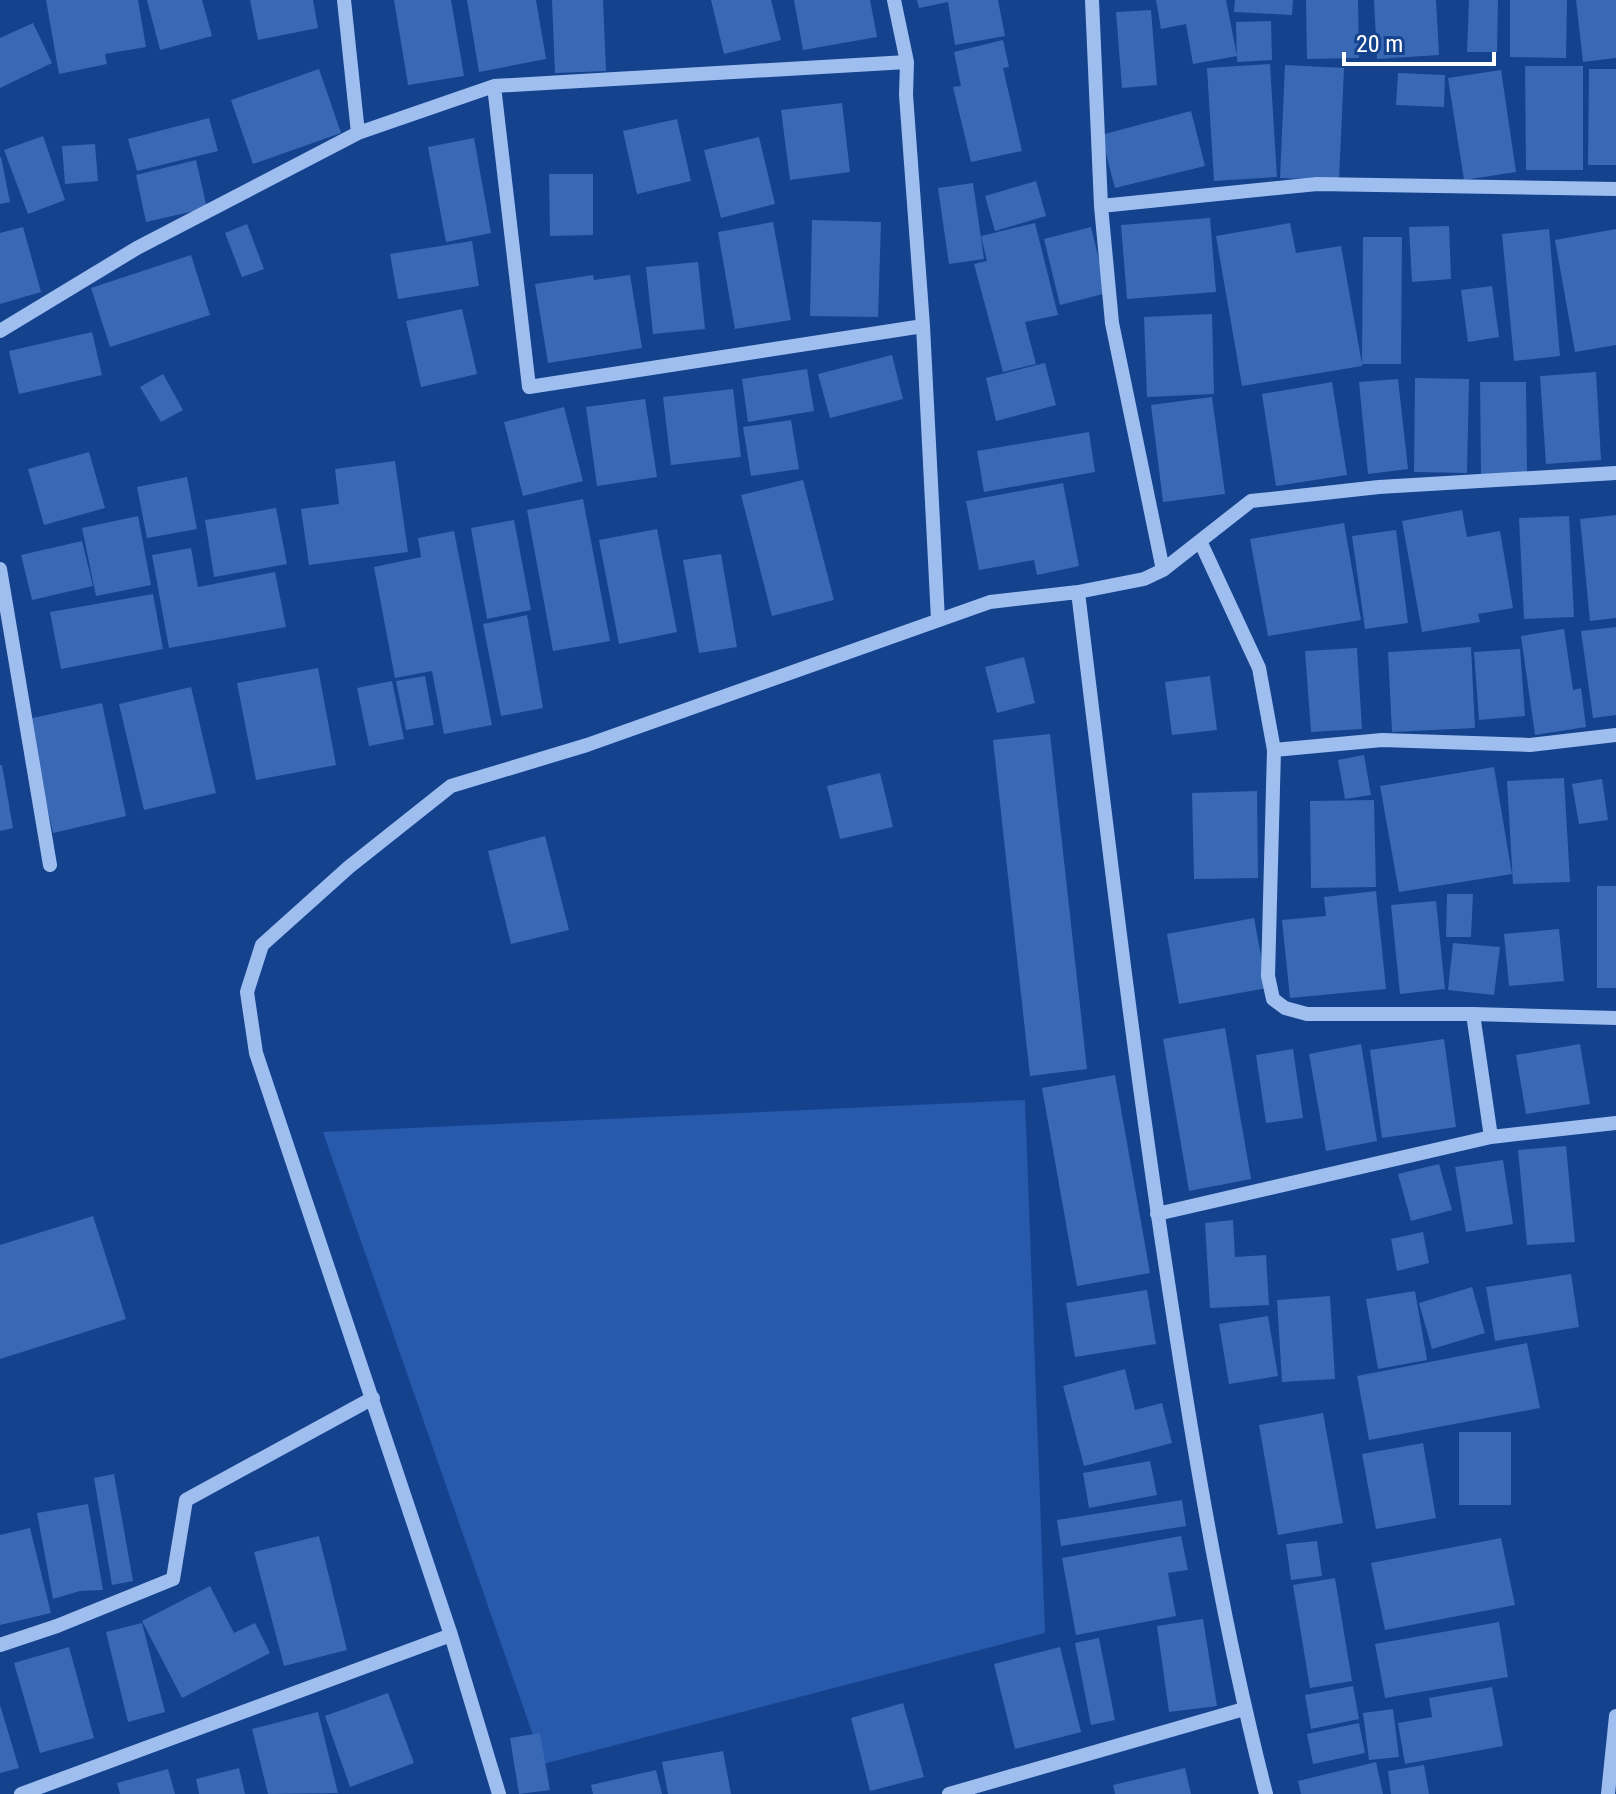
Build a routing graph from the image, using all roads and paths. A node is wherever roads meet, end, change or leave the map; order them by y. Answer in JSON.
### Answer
{"nodes":[{"id":1,"x":344,"y":0,"type":"edge"},
{"id":2,"x":894,"y":0,"type":"edge"},
{"id":3,"x":1092,"y":0,"type":"edge"},
{"id":4,"x":907,"y":62,"type":"junction"},
{"id":5,"x":494,"y":86,"type":"junction"},
{"id":6,"x":358,"y":133,"type":"junction"},
{"id":7,"x":1616,"y":189,"type":"edge"},
{"id":8,"x":1101,"y":206,"type":"junction"},
{"id":9,"x":923,"y":326,"type":"junction"},
{"id":10,"x":0,"y":331,"type":"edge"},
{"id":11,"x":1616,"y":473,"type":"edge"},
{"id":12,"x":1200,"y":541,"type":"junction"},
{"id":13,"x":0,"y":569,"type":"edge"},
{"id":14,"x":1163,"y":570,"type":"junction"},
{"id":15,"x":1078,"y":592,"type":"junction"},
{"id":16,"x":938,"y":620,"type":"junction"},
{"id":17,"x":1616,"y":735,"type":"edge"},
{"id":18,"x":1274,"y":750,"type":"junction"},
{"id":19,"x":50,"y":865,"type":"dead end"},
{"id":20,"x":1473,"y":1014,"type":"junction"},
{"id":21,"x":1616,"y":1018,"type":"edge"},
{"id":22,"x":1616,"y":1123,"type":"edge"},
{"id":23,"x":1491,"y":1137,"type":"junction"},
{"id":24,"x":1157,"y":1214,"type":"junction"},
{"id":25,"x":373,"y":1398,"type":"junction"},
{"id":26,"x":451,"y":1635,"type":"junction"},
{"id":27,"x":0,"y":1645,"type":"edge"},
{"id":28,"x":1244,"y":1709,"type":"junction"},
{"id":29,"x":1616,"y":1716,"type":"edge"},
{"id":30,"x":21,"y":1794,"type":"edge"},
{"id":31,"x":499,"y":1794,"type":"edge"},
{"id":32,"x":949,"y":1794,"type":"edge"},
{"id":33,"x":1266,"y":1794,"type":"edge"},
{"id":34,"x":1608,"y":1794,"type":"edge"}],
"edges":[{"from":1,"to":6,"type":"street"},
{"from":2,"to":4,"type":"street"},
{"from":3,"to":8,"type":"street"},
{"from":4,"to":5,"type":"street"},
{"from":4,"to":9,"type":"street"},
{"from":5,"to":6,"type":"street"},
{"from":5,"to":9,"type":"street"},
{"from":6,"to":10,"type":"street"},
{"from":7,"to":8,"type":"street"},
{"from":8,"to":14,"type":"street"},
{"from":9,"to":16,"type":"street"},
{"from":11,"to":12,"type":"street"},
{"from":12,"to":14,"type":"street"},
{"from":12,"to":18,"type":"street"},
{"from":13,"to":19,"type":"street"},
{"from":14,"to":15,"type":"street"},
{"from":15,"to":16,"type":"street"},
{"from":15,"to":24,"type":"street"},
{"from":16,"to":25,"type":"street"},
{"from":17,"to":18,"type":"street"},
{"from":18,"to":20,"type":"street"},
{"from":20,"to":21,"type":"street"},
{"from":20,"to":23,"type":"street"},
{"from":22,"to":23,"type":"street"},
{"from":23,"to":24,"type":"street"},
{"from":24,"to":28,"type":"street"},
{"from":25,"to":26,"type":"street"},
{"from":25,"to":27,"type":"street"},
{"from":26,"to":30,"type":"street"},
{"from":26,"to":31,"type":"street"},
{"from":28,"to":32,"type":"street"},
{"from":28,"to":33,"type":"street"},
{"from":29,"to":34,"type":"street"}]}
